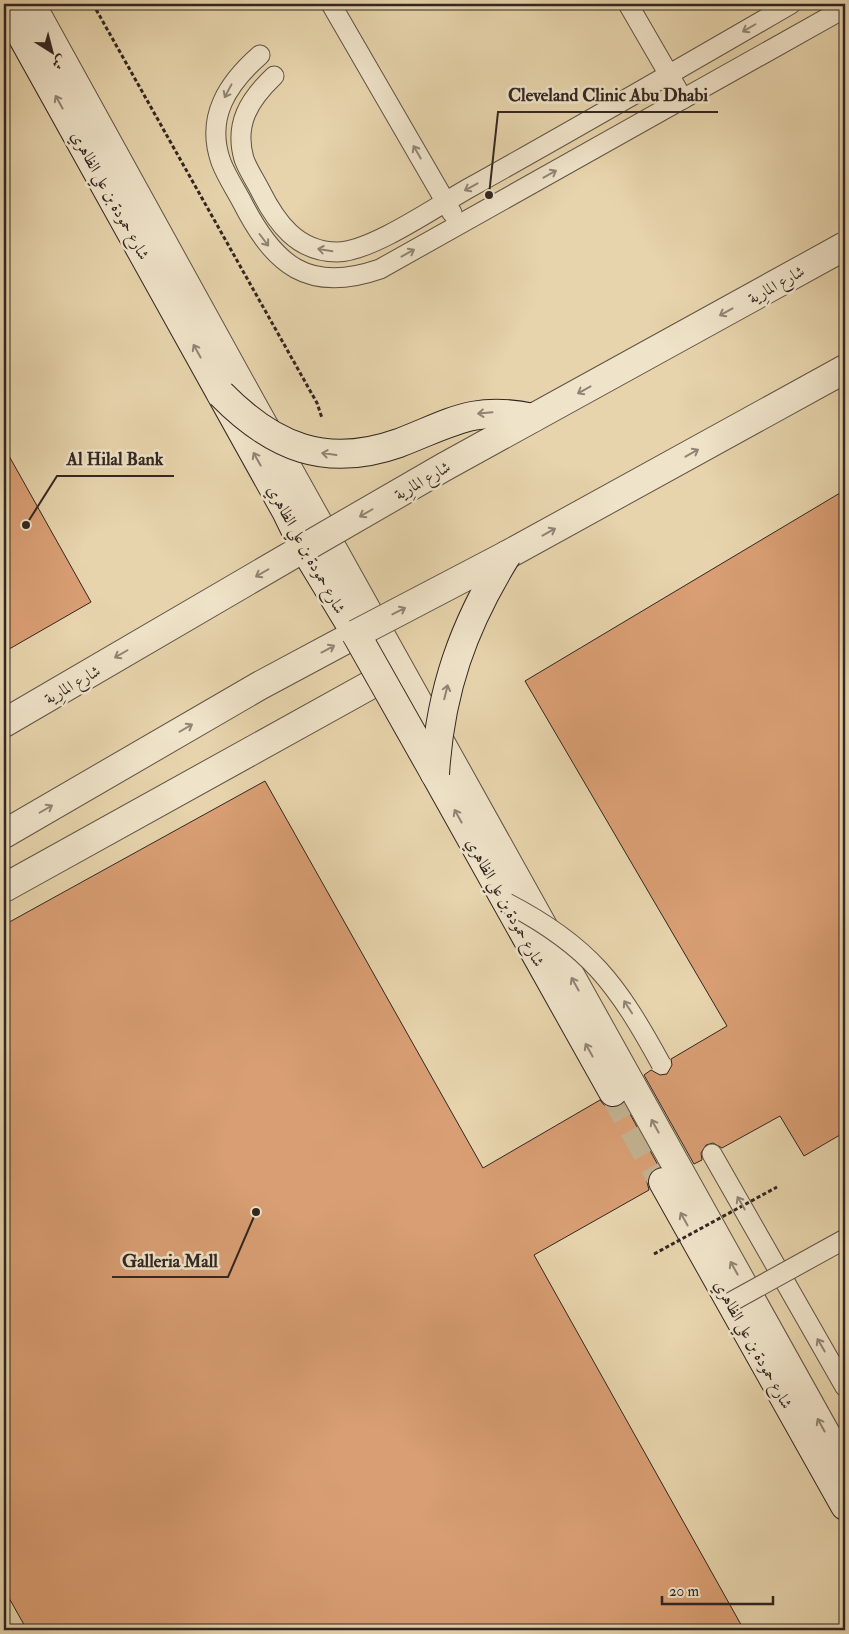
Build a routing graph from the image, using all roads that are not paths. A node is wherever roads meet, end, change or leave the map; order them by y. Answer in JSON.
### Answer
{"nodes":[{"id":1,"x":4,"y":4,"type":"edge"},
{"id":2,"x":31,"y":4,"type":"edge"},
{"id":3,"x":331,"y":4,"type":"edge"},
{"id":4,"x":628,"y":4,"type":"edge"},
{"id":5,"x":791,"y":4,"type":"edge"},
{"id":6,"x":845,"y":8,"type":"edge"},
{"id":7,"x":260,"y":55,"type":"dead end"},
{"id":8,"x":668,"y":75,"type":"junction"},
{"id":9,"x":274,"y":76,"type":"dead end"},
{"id":10,"x":683,"y":99,"type":"junction"},
{"id":11,"x":446,"y":201,"type":"junction"},
{"id":12,"x":459,"y":225,"type":"junction"},
{"id":13,"x":845,"y":246,"type":"edge"},
{"id":14,"x":845,"y":369,"type":"edge"},
{"id":15,"x":221,"y":394,"type":"junction"},
{"id":16,"x":533,"y":418,"type":"junction"},
{"id":17,"x":304,"y":548,"type":"junction"},
{"id":18,"x":507,"y":555,"type":"junction"},
{"id":19,"x":356,"y":634,"type":"junction"},
{"id":20,"x":399,"y":669,"type":"junction"},
{"id":21,"x":4,"y":723,"type":"edge"},
{"id":22,"x":435,"y":774,"type":"junction"},
{"id":23,"x":4,"y":834,"type":"edge"},
{"id":24,"x":4,"y":888,"type":"edge"},
{"id":25,"x":507,"y":903,"type":"junction"},
{"id":26,"x":661,"y":1064,"type":"dead end"},
{"id":27,"x":613,"y":1092,"type":"tunnel mouth"},
{"id":28,"x":712,"y":1154,"type":"dead end"},
{"id":29,"x":663,"y":1182,"type":"tunnel mouth"},
{"id":30,"x":845,"y":1239,"type":"edge"},
{"id":31,"x":781,"y":1275,"type":"junction"},
{"id":32,"x":730,"y":1302,"type":"junction"},
{"id":33,"x":845,"y":1387,"type":"edge"},
{"id":34,"x":845,"y":1468,"type":"edge"},
{"id":35,"x":845,"y":1506,"type":"edge"}],
"edges":[{"from":15,"to":1,"type":"street","name":"شارع حمودة بن علي الظاهري","one_way":true},
{"from":2,"to":20,"type":"street"},
{"from":11,"to":3,"type":"lane","one_way":true},
{"from":4,"to":8,"type":"lane"},
{"from":5,"to":8,"type":"lane","one_way":true},
{"from":6,"to":10,"type":"lane"},
{"from":7,"to":12,"type":"lane","one_way":true},
{"from":8,"to":10,"type":"lane"},
{"from":8,"to":11,"type":"lane","one_way":true},
{"from":11,"to":9,"type":"lane","one_way":true},
{"from":12,"to":10,"type":"lane","one_way":true},
{"from":11,"to":12,"type":"lane"},
{"from":13,"to":16,"type":"street","name":"شارع المارِية","one_way":true,"bridge":true},
{"from":18,"to":14,"type":"street","one_way":true},
{"from":16,"to":15,"type":"street","one_way":true,"bridge":true},
{"from":17,"to":15,"type":"street","name":"شارع حمودة بن علي الظاهري","one_way":true,"bridge":true},
{"from":16,"to":17,"type":"street","name":"شارع المارِية","one_way":true,"bridge":true},
{"from":17,"to":19,"type":"street","name":"شارع حمودة بن علي الظاهري"},
{"from":17,"to":21,"type":"street","name":"شارع المارِية","one_way":true},
{"from":19,"to":18,"type":"street","one_way":true,"bridge":true},
{"from":22,"to":18,"type":"street","one_way":true,"bridge":true},
{"from":19,"to":22,"type":"street","name":"شارع حمودة بن علي الظاهري","bridge":true},
{"from":23,"to":19,"type":"street","one_way":true},
{"from":20,"to":24,"type":"street"},
{"from":34,"to":20,"type":"street","one_way":true},
{"from":25,"to":22,"type":"street","name":"شارع حمودة بن علي الظاهري","one_way":true},
{"from":26,"to":25,"type":"lane","one_way":true,"bridge":true},
{"from":27,"to":25,"type":"street","name":"شارع حمودة بن علي الظاهري","one_way":true},
{"from":31,"to":28,"type":"lane","one_way":true},
{"from":32,"to":29,"type":"street","name":"شارع حمودة بن علي الظاهري","one_way":true},
{"from":30,"to":31,"type":"lane","bridge":true},
{"from":31,"to":32,"type":"lane","bridge":true},
{"from":33,"to":31,"type":"lane","one_way":true},
{"from":32,"to":35,"type":"street","name":"شارع حمودة بن علي الظاهري"}]}
